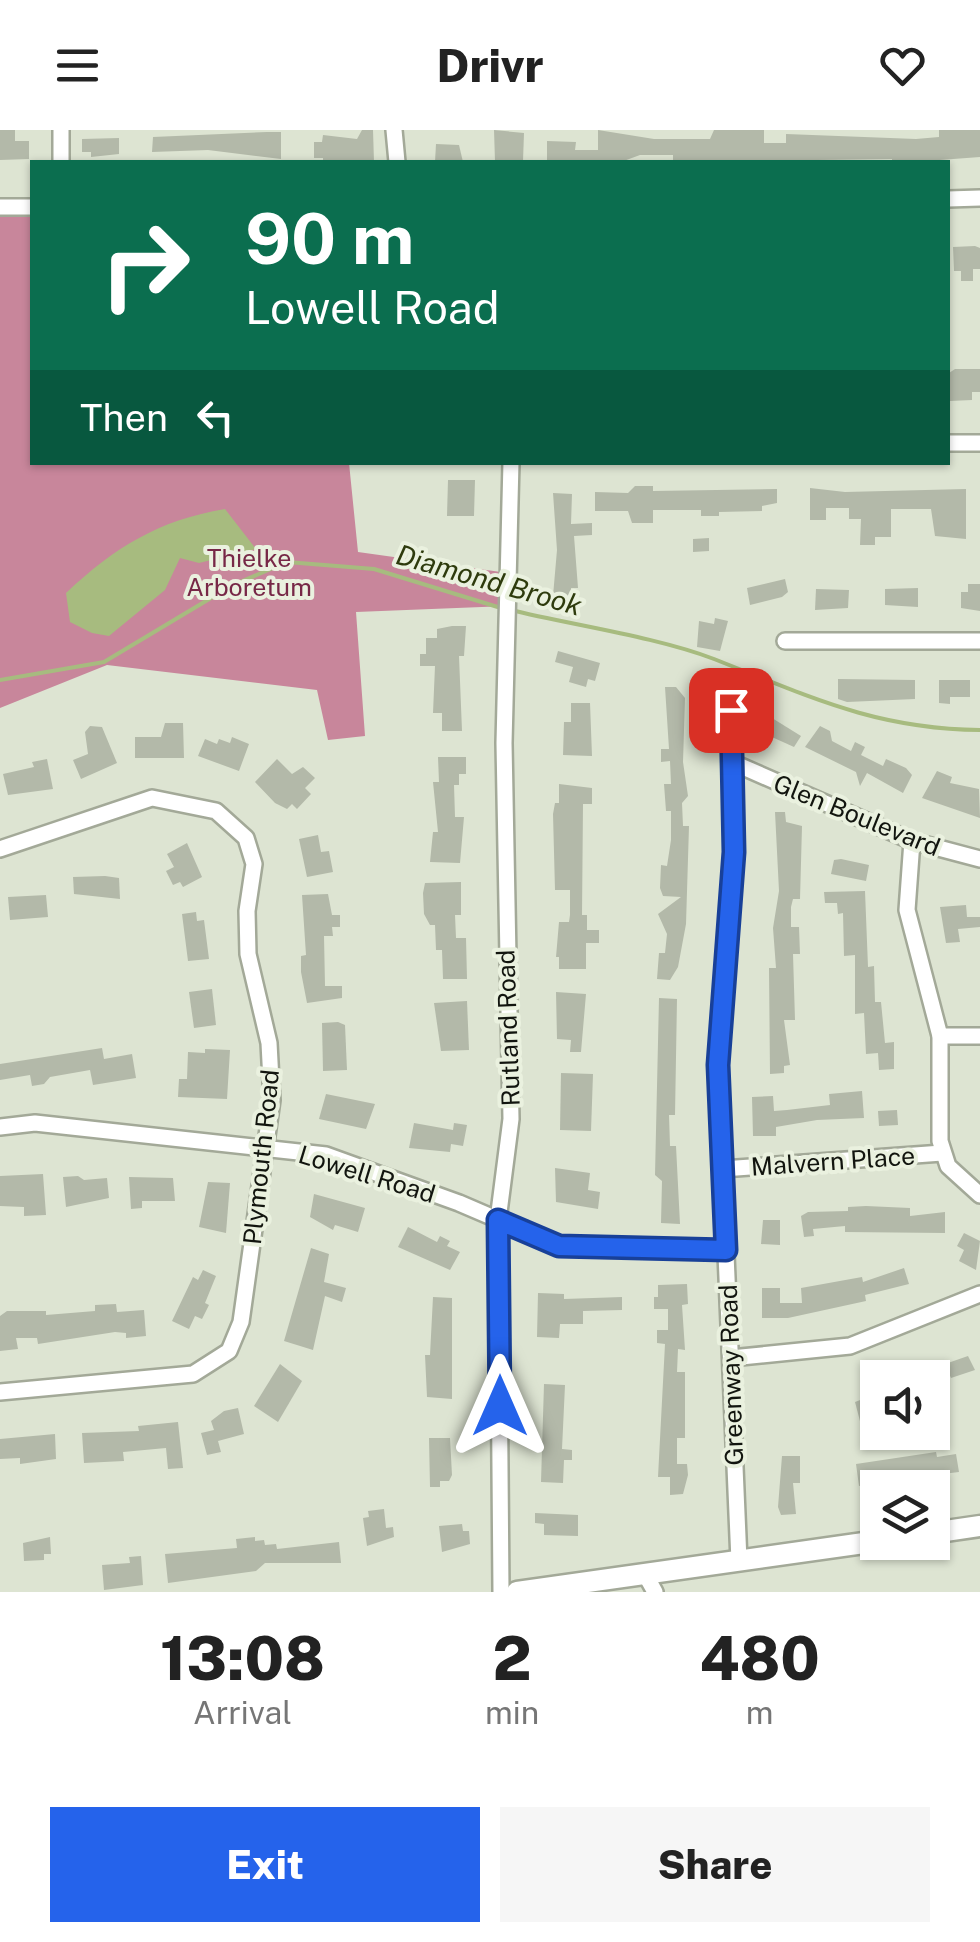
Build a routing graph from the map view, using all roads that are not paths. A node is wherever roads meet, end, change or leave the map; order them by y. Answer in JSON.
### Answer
{"nodes":[{"id":1,"x":61,"y":130,"type":"edge"},
{"id":2,"x":394,"y":130,"type":"edge"},
{"id":3,"x":61,"y":160,"type":"edge"},
{"id":4,"x":397,"y":160,"type":"edge"},
{"id":5,"x":980,"y":198,"type":"edge"},
{"id":6,"x":950,"y":199,"type":"edge"},
{"id":7,"x":30,"y":206,"type":"edge"},
{"id":8,"x":0,"y":207,"type":"edge"},
{"id":9,"x":950,"y":443,"type":"edge"},
{"id":10,"x":980,"y":443,"type":"edge"},
{"id":11,"x":511,"y":465,"type":"edge"},
{"id":12,"x":785,"y":641,"type":"dead end"},
{"id":13,"x":980,"y":642,"type":"edge"},
{"id":14,"x":731,"y":710,"type":"dead end"},
{"id":15,"x":736,"y":764,"type":"junction"},
{"id":16,"x":912,"y":840,"type":"junction"},
{"id":17,"x":0,"y":849,"type":"edge"},
{"id":18,"x":980,"y":859,"type":"edge"},
{"id":19,"x":940,"y":1036,"type":"junction"},
{"id":20,"x":980,"y":1036,"type":"edge"},
{"id":21,"x":0,"y":1127,"type":"edge"},
{"id":22,"x":266,"y":1146,"type":"junction"},
{"id":23,"x":942,"y":1153,"type":"junction"},
{"id":24,"x":723,"y":1169,"type":"junction"},
{"id":25,"x":980,"y":1195,"type":"edge"},
{"id":26,"x":498,"y":1220,"type":"junction"},
{"id":27,"x":726,"y":1250,"type":"junction"},
{"id":28,"x":980,"y":1294,"type":"edge"},
{"id":29,"x":731,"y":1358,"type":"junction"},
{"id":30,"x":0,"y":1392,"type":"edge"},
{"id":31,"x":980,"y":1526,"type":"edge"},
{"id":32,"x":950,"y":1530,"type":"edge"},
{"id":33,"x":860,"y":1544,"type":"edge"},
{"id":34,"x":739,"y":1561,"type":"junction"},
{"id":35,"x":650,"y":1583,"type":"edge"},
{"id":36,"x":501,"y":1592,"type":"edge"},
{"id":37,"x":517,"y":1592,"type":"edge"}],
"edges":[{"from":1,"to":3,"type":"street"},
{"from":2,"to":4,"type":"street"},
{"from":5,"to":6,"type":"street"},
{"from":7,"to":8,"type":"street"},
{"from":9,"to":10,"type":"street"},
{"from":11,"to":26,"type":"street","name":"Rutland Road"},
{"from":12,"to":13,"type":"street"},
{"from":14,"to":15,"type":"street","name":"Greenway Road"},
{"from":15,"to":16,"type":"street","name":"Glen Boulevard"},
{"from":15,"to":24,"type":"street","name":"Greenway Road"},
{"from":16,"to":18,"type":"street","name":"Glen Boulevard"},
{"from":16,"to":19,"type":"street"},
{"from":17,"to":22,"type":"street","name":"Plymouth Road"},
{"from":19,"to":20,"type":"street"},
{"from":19,"to":23,"type":"street"},
{"from":21,"to":22,"type":"street","name":"Lowell Road"},
{"from":22,"to":26,"type":"street","name":"Lowell Road"},
{"from":22,"to":30,"type":"street","name":"Plymouth Road"},
{"from":23,"to":24,"type":"street","name":"Malvern Place"},
{"from":23,"to":25,"type":"street"},
{"from":24,"to":27,"type":"street","name":"Greenway Road"},
{"from":26,"to":27,"type":"street","name":"Lowell Road"},
{"from":26,"to":36,"type":"street","name":"Rutland Road"},
{"from":27,"to":29,"type":"street","name":"Greenway Road"},
{"from":28,"to":29,"type":"street"},
{"from":29,"to":34,"type":"street","name":"Greenway Road"},
{"from":31,"to":32,"type":"main road"},
{"from":33,"to":34,"type":"main road"},
{"from":34,"to":35,"type":"main road"},
{"from":35,"to":37,"type":"main road"}]}
